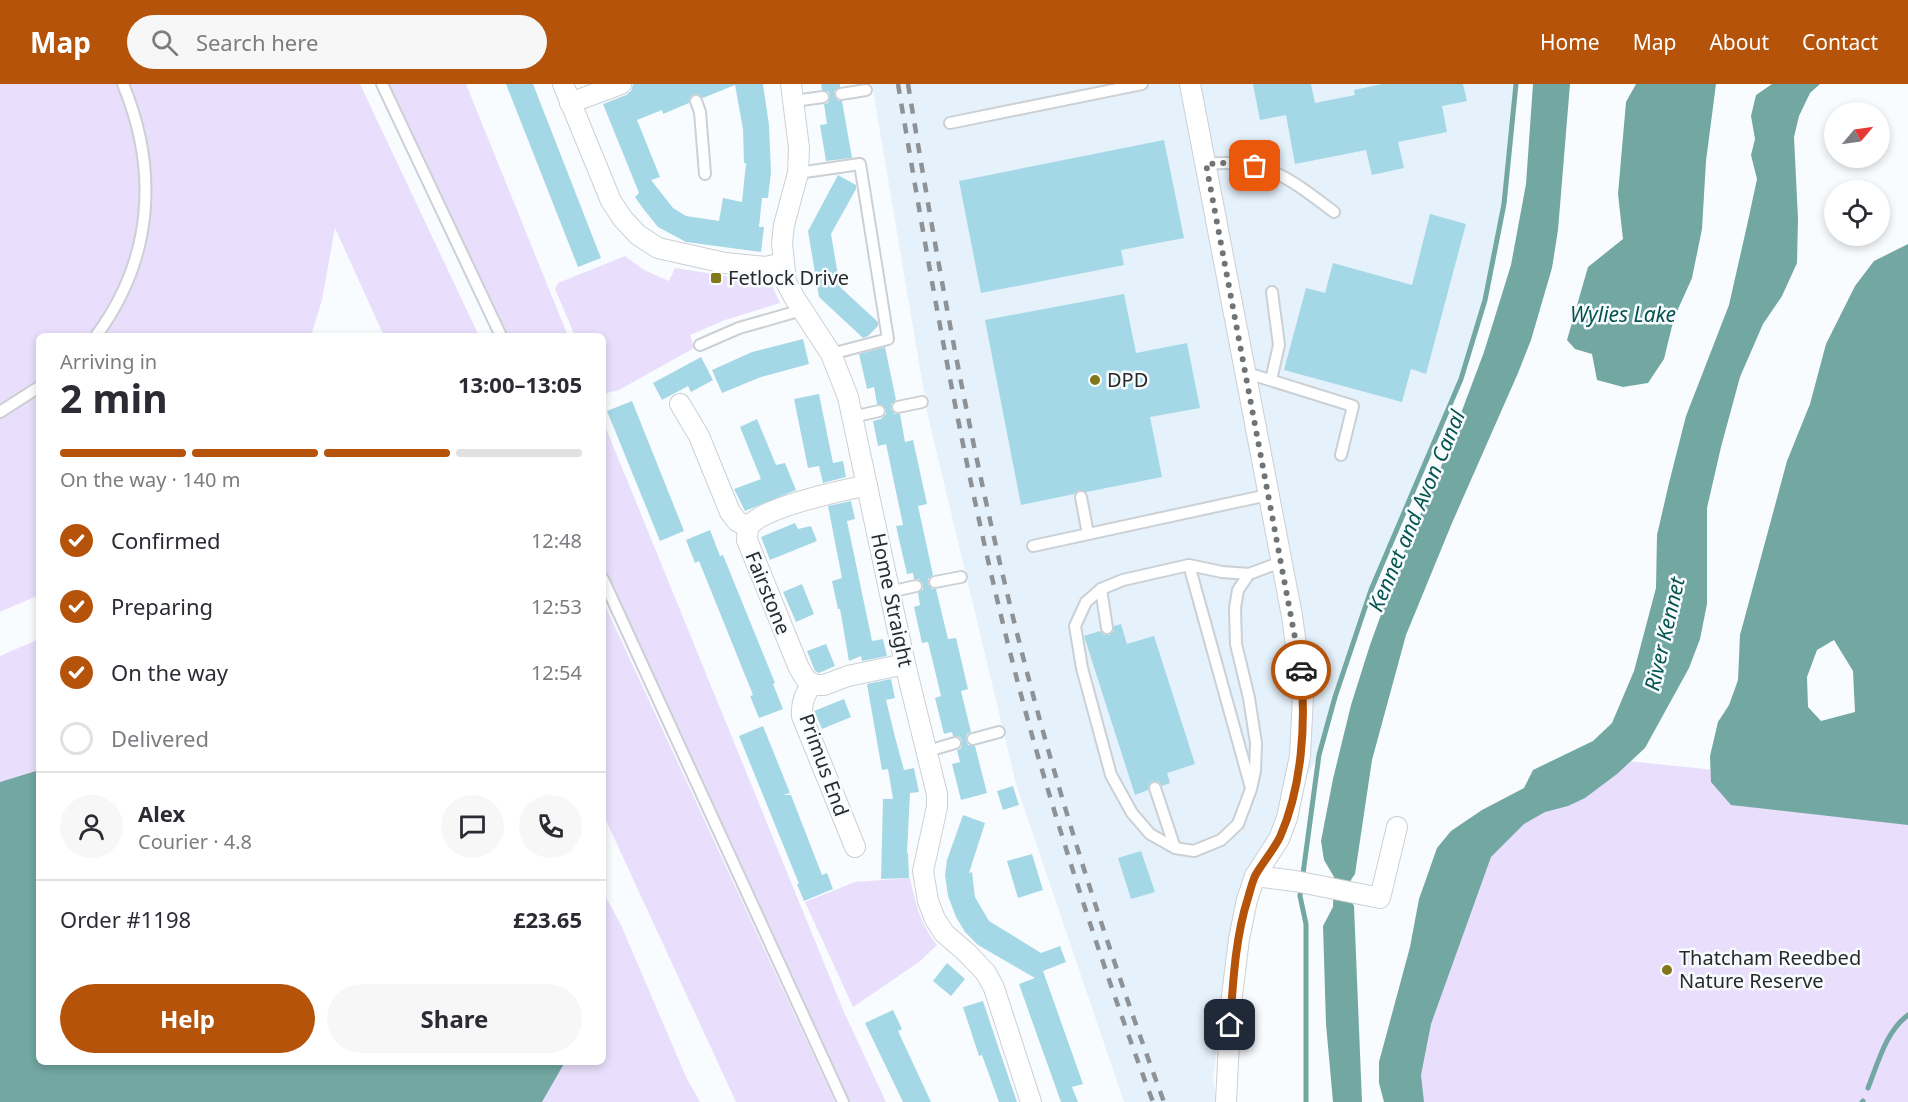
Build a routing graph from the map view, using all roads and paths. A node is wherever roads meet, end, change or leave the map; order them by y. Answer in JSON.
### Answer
{"nodes":[{"id":1,"x":123,"y":84,"type":"edge"},
{"id":2,"x":382,"y":84,"type":"edge"},
{"id":3,"x":563,"y":84,"type":"edge"},
{"id":4,"x":621,"y":84,"type":"edge"},
{"id":5,"x":1143,"y":84,"type":"edge"},
{"id":6,"x":1190,"y":84,"type":"edge"},
{"id":7,"x":866,"y":90,"type":"dead end"},
{"id":8,"x":793,"y":93,"type":"edge"},
{"id":9,"x":841,"y":94,"type":"dead end"},
{"id":10,"x":823,"y":97,"type":"dead end"},
{"id":11,"x":696,"y":101,"type":"dead end"},
{"id":12,"x":570,"y":103,"type":"junction"},
{"id":13,"x":950,"y":123,"type":"dead end"},
{"id":14,"x":1206,"y":164,"type":"junction"},
{"id":15,"x":798,"y":173,"type":"junction"},
{"id":16,"x":705,"y":174,"type":"dead end"},
{"id":17,"x":1334,"y":212,"type":"dead end"},
{"id":18,"x":783,"y":263,"type":"junction"},
{"id":19,"x":1272,"y":292,"type":"dead end"},
{"id":20,"x":802,"y":310,"type":"junction"},
{"id":21,"x":98,"y":333,"type":"edge"},
{"id":22,"x":500,"y":333,"type":"edge"},
{"id":23,"x":700,"y":345,"type":"dead end"},
{"id":24,"x":831,"y":354,"type":"junction"},
{"id":25,"x":1244,"y":372,"type":"junction"},
{"id":26,"x":1271,"y":380,"type":"junction"},
{"id":27,"x":36,"y":389,"type":"edge"},
{"id":28,"x":922,"y":402,"type":"dead end"},
{"id":29,"x":680,"y":404,"type":"dead end"},
{"id":30,"x":898,"y":407,"type":"dead end"},
{"id":31,"x":879,"y":411,"type":"dead end"},
{"id":32,"x":0,"y":412,"type":"edge"},
{"id":33,"x":852,"y":417,"type":"junction"},
{"id":34,"x":1341,"y":455,"type":"dead end"},
{"id":35,"x":867,"y":485,"type":"junction"},
{"id":36,"x":1268,"y":495,"type":"junction"},
{"id":37,"x":1081,"y":497,"type":"dead end"},
{"id":38,"x":748,"y":527,"type":"junction"},
{"id":39,"x":1088,"y":534,"type":"junction"},
{"id":40,"x":1033,"y":546,"type":"dead end"},
{"id":41,"x":1281,"y":562,"type":"junction"},
{"id":42,"x":1189,"y":566,"type":"junction"},
{"id":43,"x":1249,"y":573,"type":"junction"},
{"id":44,"x":961,"y":577,"type":"dead end"},
{"id":45,"x":935,"y":582,"type":"dead end"},
{"id":46,"x":606,"y":586,"type":"edge"},
{"id":47,"x":916,"y":586,"type":"dead end"},
{"id":48,"x":1101,"y":589,"type":"junction"},
{"id":49,"x":889,"y":592,"type":"junction"},
{"id":50,"x":1107,"y":628,"type":"dead end"},
{"id":51,"x":905,"y":664,"type":"junction"},
{"id":52,"x":812,"y":684,"type":"junction"},
{"id":53,"x":999,"y":732,"type":"dead end"},
{"id":54,"x":973,"y":739,"type":"dead end"},
{"id":55,"x":955,"y":743,"type":"dead end"},
{"id":56,"x":928,"y":751,"type":"junction"},
{"id":57,"x":1155,"y":788,"type":"dead end"},
{"id":58,"x":1251,"y":789,"type":"junction"},
{"id":59,"x":1397,"y":827,"type":"dead end"},
{"id":60,"x":855,"y":847,"type":"dead end"},
{"id":61,"x":1175,"y":848,"type":"junction"},
{"id":62,"x":1255,"y":876,"type":"junction"},
{"id":63,"x":843,"y":1102,"type":"edge"},
{"id":64,"x":1031,"y":1102,"type":"edge"},
{"id":65,"x":1226,"y":1102,"type":"edge"}],
"edges":[{"from":1,"to":21,"type":"lane"},
{"from":2,"to":22,"type":"lane"},
{"from":3,"to":12,"type":"street"},
{"from":4,"to":12,"type":"street"},
{"from":5,"to":13,"type":"lane"},
{"from":6,"to":14,"type":"street"},
{"from":7,"to":9,"type":"lane"},
{"from":8,"to":10,"type":"lane"},
{"from":8,"to":15,"type":"street","name":"Home Straight"},
{"from":11,"to":16,"type":"lane"},
{"from":12,"to":18,"type":"street"},
{"from":14,"to":17,"type":"lane"},
{"from":14,"to":25,"type":"street"},
{"from":15,"to":18,"type":"street","name":"Home Straight"},
{"from":15,"to":24,"type":"lane"},
{"from":18,"to":20,"type":"street","name":"Home Straight"},
{"from":19,"to":26,"type":"lane"},
{"from":20,"to":23,"type":"lane"},
{"from":20,"to":24,"type":"street","name":"Home Straight"},
{"from":24,"to":33,"type":"street","name":"Home Straight"},
{"from":25,"to":26,"type":"lane"},
{"from":25,"to":36,"type":"street"},
{"from":26,"to":34,"type":"lane"},
{"from":27,"to":32,"type":"lane"},
{"from":28,"to":30,"type":"lane"},
{"from":29,"to":38,"type":"street"},
{"from":31,"to":33,"type":"lane"},
{"from":33,"to":35,"type":"street","name":"Home Straight"},
{"from":35,"to":38,"type":"street","name":"Fairstone"},
{"from":35,"to":49,"type":"street","name":"Home Straight"},
{"from":36,"to":39,"type":"lane"},
{"from":36,"to":41,"type":"street"},
{"from":37,"to":39,"type":"lane"},
{"from":38,"to":52,"type":"street","name":"Fairstone"},
{"from":39,"to":40,"type":"lane"},
{"from":41,"to":43,"type":"lane"},
{"from":41,"to":62,"type":"street"},
{"from":42,"to":43,"type":"lane"},
{"from":42,"to":48,"type":"lane"},
{"from":42,"to":58,"type":"lane"},
{"from":43,"to":58,"type":"lane"},
{"from":44,"to":45,"type":"lane"},
{"from":46,"to":63,"type":"lane"},
{"from":47,"to":49,"type":"lane"},
{"from":48,"to":50,"type":"lane"},
{"from":48,"to":61,"type":"lane"},
{"from":49,"to":51,"type":"street","name":"Home Straight"},
{"from":51,"to":52,"type":"street"},
{"from":51,"to":56,"type":"street","name":"Home Straight"},
{"from":52,"to":60,"type":"street","name":"Primus End"},
{"from":53,"to":54,"type":"lane"},
{"from":55,"to":56,"type":"lane"},
{"from":56,"to":64,"type":"street","name":"Home Straight"},
{"from":57,"to":61,"type":"lane"},
{"from":58,"to":61,"type":"lane"},
{"from":59,"to":62,"type":"street"},
{"from":62,"to":65,"type":"street"}]}
